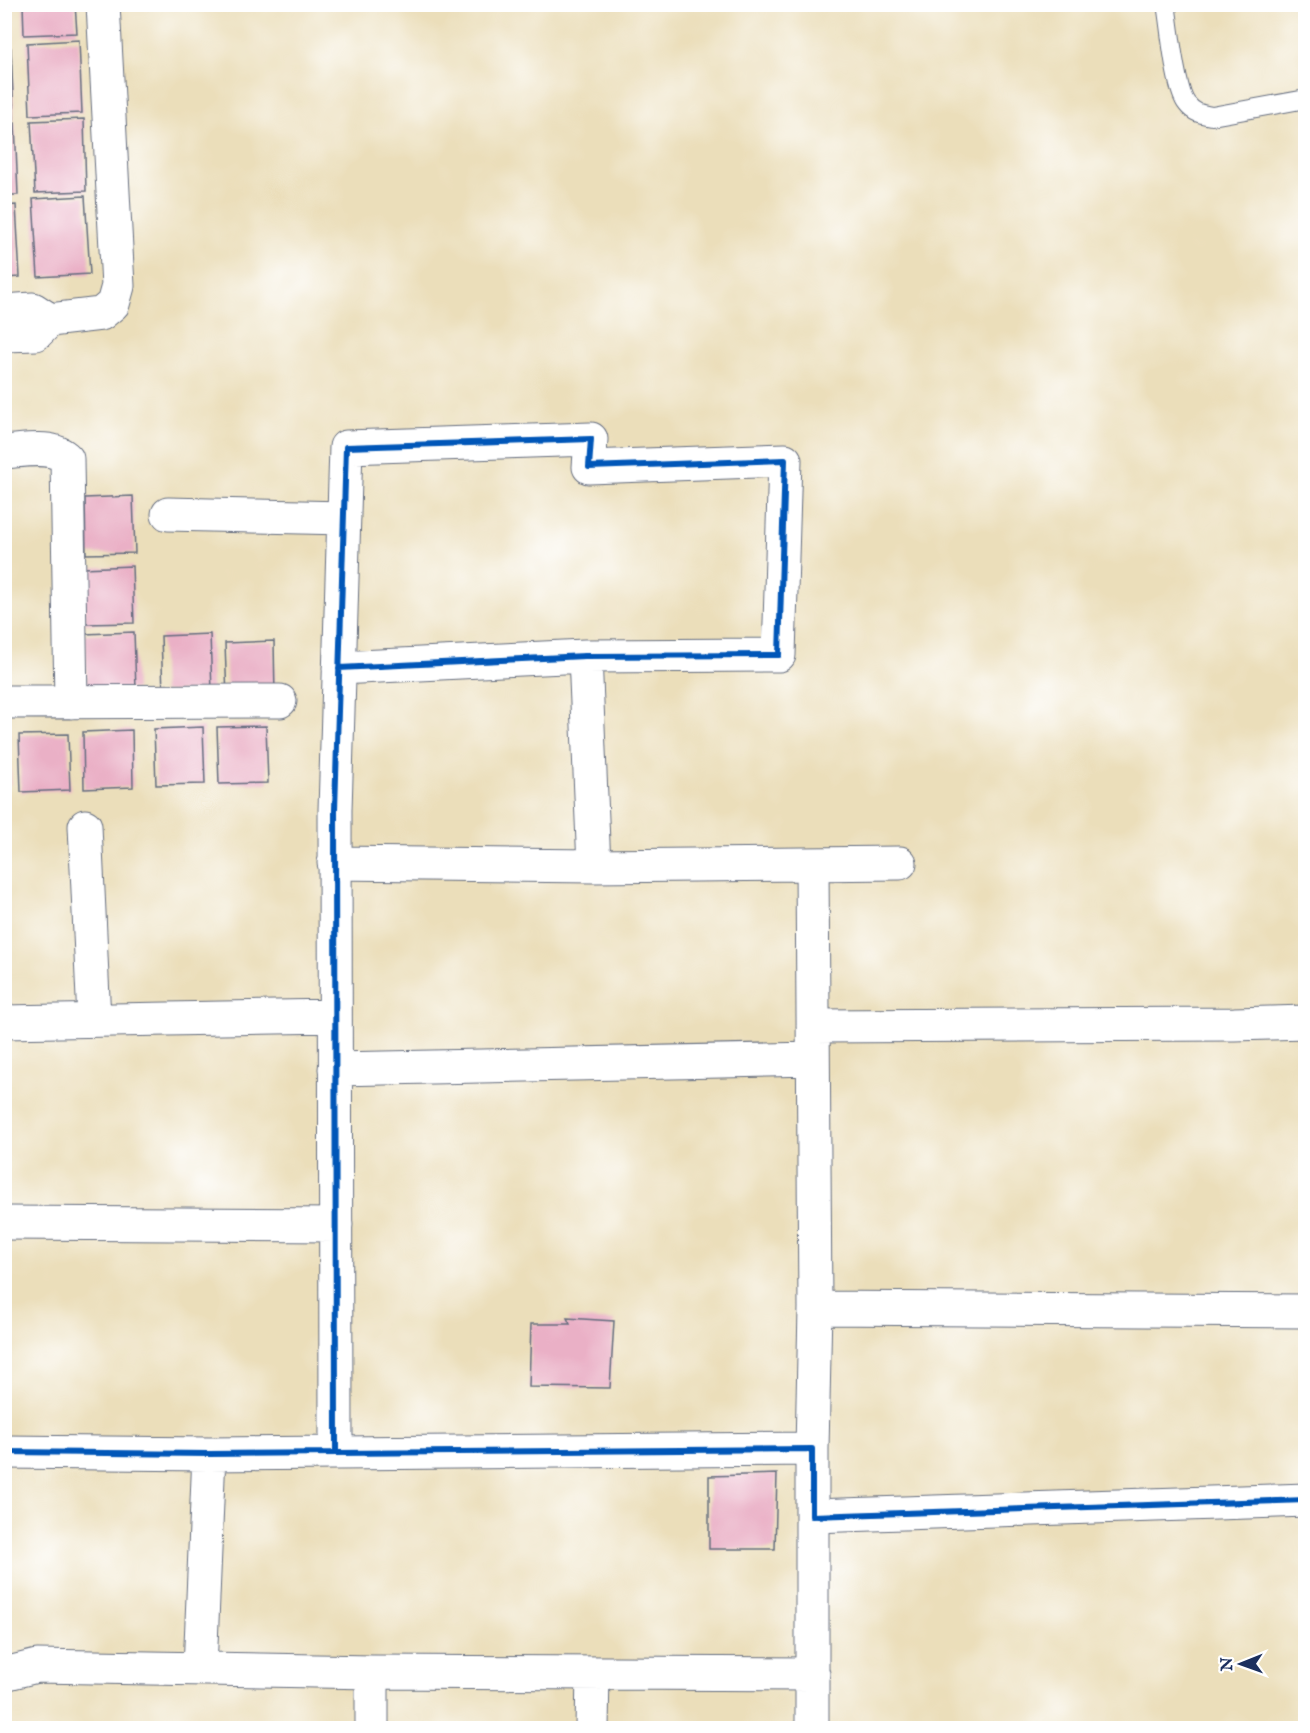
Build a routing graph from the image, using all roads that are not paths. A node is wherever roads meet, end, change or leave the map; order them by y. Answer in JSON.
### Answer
{"nodes":[{"id":1,"x":104,"y":4,"type":"edge"},
{"id":2,"x":1166,"y":4,"type":"edge"},
{"id":3,"x":1305,"y":99,"type":"edge"},
{"id":4,"x":4,"y":311,"type":"edge"},
{"id":5,"x":51,"y":320,"type":"junction"},
{"id":6,"x":4,"y":335,"type":"edge"},
{"id":7,"x":4,"y":452,"type":"edge"},
{"id":8,"x":168,"y":514,"type":"dead end"},
{"id":9,"x":344,"y":518,"type":"junction"},
{"id":10,"x":585,"y":656,"type":"junction"},
{"id":11,"x":339,"y":668,"type":"junction"},
{"id":12,"x":280,"y":701,"type":"dead end"},
{"id":13,"x":4,"y":702,"type":"edge"},
{"id":14,"x":71,"y":702,"type":"junction"},
{"id":15,"x":85,"y":826,"type":"dead end"},
{"id":16,"x":334,"y":863,"type":"junction"},
{"id":17,"x":900,"y":863,"type":"dead end"},
{"id":18,"x":812,"y":864,"type":"junction"},
{"id":19,"x":594,"y":866,"type":"junction"},
{"id":20,"x":335,"y":1016,"type":"junction"},
{"id":21,"x":94,"y":1020,"type":"junction"},
{"id":22,"x":4,"y":1022,"type":"edge"},
{"id":23,"x":1305,"y":1022,"type":"edge"},
{"id":24,"x":813,"y":1026,"type":"junction"},
{"id":25,"x":813,"y":1059,"type":"junction"},
{"id":26,"x":335,"y":1069,"type":"junction"},
{"id":27,"x":4,"y":1223,"type":"edge"},
{"id":28,"x":336,"y":1225,"type":"junction"},
{"id":29,"x":815,"y":1308,"type":"junction"},
{"id":30,"x":1305,"y":1311,"type":"edge"},
{"id":31,"x":812,"y":1449,"type":"junction"},
{"id":32,"x":336,"y":1451,"type":"junction"},
{"id":33,"x":4,"y":1452,"type":"edge"},
{"id":34,"x":209,"y":1454,"type":"junction"},
{"id":35,"x":1305,"y":1500,"type":"edge"},
{"id":36,"x":812,"y":1516,"type":"junction"},
{"id":37,"x":200,"y":1669,"type":"junction"},
{"id":38,"x":372,"y":1672,"type":"junction"},
{"id":39,"x":593,"y":1673,"type":"junction"},
{"id":40,"x":4,"y":1674,"type":"edge"},
{"id":41,"x":813,"y":1674,"type":"junction"},
{"id":42,"x":372,"y":1728,"type":"edge"},
{"id":43,"x":592,"y":1728,"type":"edge"},
{"id":44,"x":813,"y":1728,"type":"edge"}],
"edges":[{"from":1,"to":5,"type":"street"},
{"from":2,"to":3,"type":"lane"},
{"from":4,"to":5,"type":"street"},
{"from":5,"to":6,"type":"street"},
{"from":7,"to":14,"type":"street"},
{"from":8,"to":9,"type":"street"},
{"from":9,"to":10,"type":"street"},
{"from":9,"to":11,"type":"street"},
{"from":10,"to":11,"type":"street"},
{"from":10,"to":19,"type":"street"},
{"from":11,"to":16,"type":"street"},
{"from":12,"to":14,"type":"street"},
{"from":13,"to":14,"type":"street"},
{"from":15,"to":21,"type":"street"},
{"from":16,"to":19,"type":"street"},
{"from":16,"to":20,"type":"street"},
{"from":17,"to":18,"type":"street"},
{"from":18,"to":19,"type":"street"},
{"from":18,"to":24,"type":"street"},
{"from":20,"to":21,"type":"street"},
{"from":20,"to":26,"type":"street"},
{"from":21,"to":22,"type":"street"},
{"from":23,"to":24,"type":"street"},
{"from":24,"to":25,"type":"street"},
{"from":25,"to":26,"type":"street"},
{"from":25,"to":29,"type":"street"},
{"from":26,"to":28,"type":"street"},
{"from":27,"to":28,"type":"street"},
{"from":28,"to":32,"type":"street"},
{"from":29,"to":30,"type":"street"},
{"from":29,"to":31,"type":"street"},
{"from":31,"to":32,"type":"street"},
{"from":31,"to":36,"type":"street"},
{"from":32,"to":34,"type":"street"},
{"from":33,"to":34,"type":"street"},
{"from":34,"to":37,"type":"street"},
{"from":35,"to":36,"type":"street"},
{"from":36,"to":41,"type":"street"},
{"from":37,"to":38,"type":"street"},
{"from":37,"to":40,"type":"street"},
{"from":38,"to":39,"type":"street"},
{"from":38,"to":42,"type":"street"},
{"from":39,"to":41,"type":"street"},
{"from":39,"to":43,"type":"street"},
{"from":41,"to":44,"type":"street"}]}
